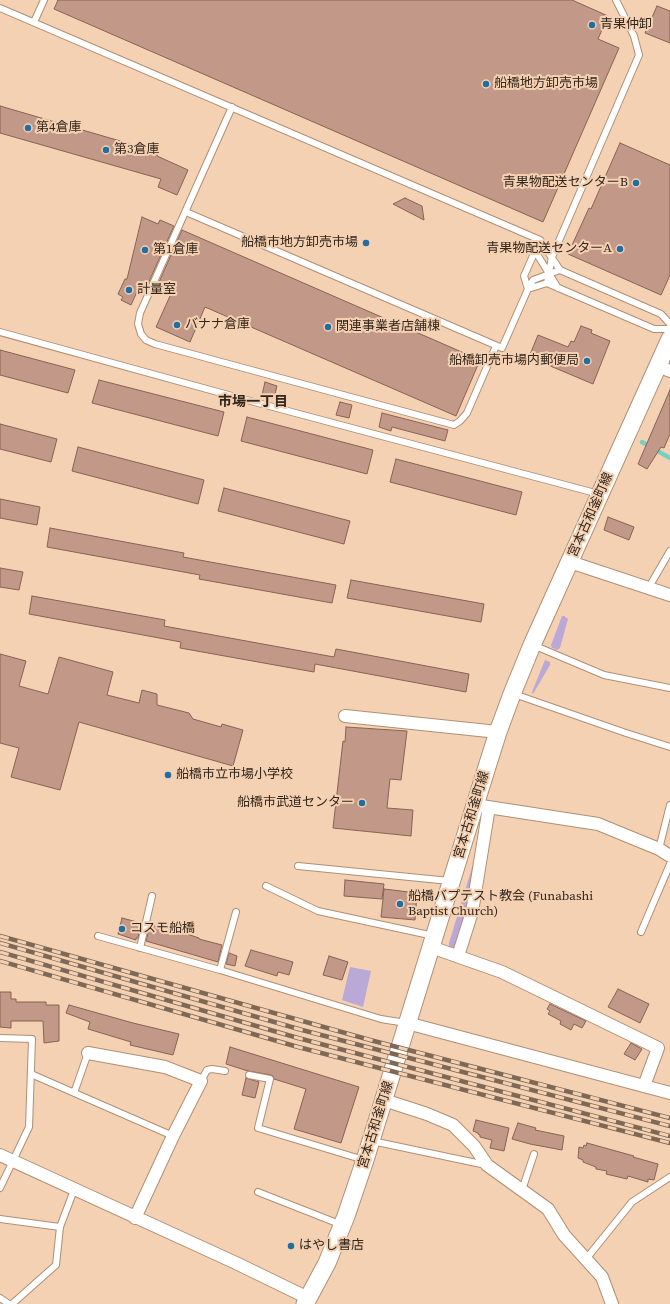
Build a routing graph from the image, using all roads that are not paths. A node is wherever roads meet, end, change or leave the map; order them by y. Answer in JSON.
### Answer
{"nodes":[{"id":1,"x":44,"y":0,"type":"edge"},
{"id":2,"x":616,"y":0,"type":"edge"},
{"id":3,"x":0,"y":8,"type":"edge"},
{"id":4,"x":34,"y":22,"type":"junction"},
{"id":5,"x":232,"y":107,"type":"junction"},
{"id":6,"x":186,"y":212,"type":"junction"},
{"id":7,"x":540,"y":240,"type":"junction"},
{"id":8,"x":535,"y":251,"type":"junction"},
{"id":9,"x":552,"y":257,"type":"junction"},
{"id":10,"x":560,"y":270,"type":"junction"},
{"id":11,"x":549,"y":274,"type":"junction"},
{"id":12,"x":547,"y":283,"type":"junction"},
{"id":13,"x":558,"y":288,"type":"junction"},
{"id":14,"x":528,"y":289,"type":"junction"},
{"id":15,"x":670,"y":324,"type":"edge"},
{"id":16,"x":670,"y":329,"type":"edge"},
{"id":17,"x":0,"y":332,"type":"edge"},
{"id":18,"x":670,"y":339,"type":"edge"},
{"id":19,"x":496,"y":346,"type":"junction"},
{"id":20,"x":664,"y":368,"type":"edge"},
{"id":21,"x":600,"y":494,"type":"junction"},
{"id":22,"x":670,"y":551,"type":"edge"},
{"id":23,"x":570,"y":562,"type":"junction"},
{"id":24,"x":649,"y":587,"type":"junction"},
{"id":25,"x":670,"y":595,"type":"edge"},
{"id":26,"x":532,"y":645,"type":"junction"},
{"id":27,"x":670,"y":688,"type":"edge"},
{"id":28,"x":512,"y":694,"type":"junction"},
{"id":29,"x":345,"y":716,"type":"dead end"},
{"id":30,"x":498,"y":732,"type":"junction"},
{"id":31,"x":670,"y":746,"type":"edge"},
{"id":32,"x":670,"y":805,"type":"edge"},
{"id":33,"x":482,"y":806,"type":"junction"},
{"id":34,"x":659,"y":849,"type":"junction"},
{"id":35,"x":670,"y":856,"type":"edge"},
{"id":36,"x":670,"y":864,"type":"edge"},
{"id":37,"x":298,"y":866,"type":"dead end"},
{"id":38,"x":451,"y":881,"type":"junction"},
{"id":39,"x":266,"y":886,"type":"dead end"},
{"id":40,"x":152,"y":896,"type":"dead end"},
{"id":41,"x":236,"y":912,"type":"dead end"},
{"id":42,"x":641,"y":932,"type":"dead end"},
{"id":43,"x":98,"y":936,"type":"dead end"},
{"id":44,"x":432,"y":942,"type":"junction"},
{"id":45,"x":140,"y":948,"type":"junction"},
{"id":46,"x":458,"y":956,"type":"junction"},
{"id":47,"x":220,"y":970,"type":"junction"},
{"id":48,"x":407,"y":1023,"type":"junction"},
{"id":49,"x":0,"y":1038,"type":"edge"},
{"id":50,"x":88,"y":1053,"type":"joint"},
{"id":51,"x":225,"y":1071,"type":"dead end"},
{"id":52,"x":31,"y":1074,"type":"junction"},
{"id":53,"x":249,"y":1075,"type":"dead end"},
{"id":54,"x":202,"y":1081,"type":"junction"},
{"id":55,"x":644,"y":1086,"type":"junction"},
{"id":56,"x":74,"y":1092,"type":"junction"},
{"id":57,"x":670,"y":1094,"type":"edge"},
{"id":58,"x":384,"y":1100,"type":"junction"},
{"id":59,"x":173,"y":1136,"type":"junction"},
{"id":60,"x":372,"y":1141,"type":"junction"},
{"id":61,"x":534,"y":1154,"type":"dead end"},
{"id":62,"x":0,"y":1155,"type":"edge"},
{"id":63,"x":365,"y":1160,"type":"junction"},
{"id":64,"x":12,"y":1161,"type":"junction"},
{"id":65,"x":487,"y":1165,"type":"junction"},
{"id":66,"x":670,"y":1176,"type":"edge"},
{"id":67,"x":0,"y":1188,"type":"edge"},
{"id":68,"x":74,"y":1190,"type":"junction"},
{"id":69,"x":522,"y":1190,"type":"junction"},
{"id":70,"x":258,"y":1192,"type":"dead end"},
{"id":71,"x":135,"y":1218,"type":"junction"},
{"id":72,"x":0,"y":1219,"type":"edge"},
{"id":73,"x":342,"y":1225,"type":"junction"},
{"id":74,"x":60,"y":1227,"type":"junction"},
{"id":75,"x":586,"y":1259,"type":"junction"},
{"id":76,"x":0,"y":1298,"type":"edge"},
{"id":77,"x":307,"y":1301,"type":"edge"},
{"id":78,"x":9,"y":1304,"type":"edge"},
{"id":79,"x":12,"y":1304,"type":"edge"},
{"id":80,"x":612,"y":1304,"type":"edge"}],
"edges":[{"from":1,"to":4,"type":"lane"},
{"from":2,"to":9,"type":"lane"},
{"from":3,"to":4,"type":"lane"},
{"from":4,"to":5,"type":"lane"},
{"from":5,"to":6,"type":"lane"},
{"from":5,"to":7,"type":"lane"},
{"from":6,"to":19,"type":"lane"},
{"from":6,"to":19,"type":"lane"},
{"from":7,"to":8,"type":"lane"},
{"from":7,"to":9,"type":"lane"},
{"from":8,"to":11,"type":"lane"},
{"from":8,"to":14,"type":"lane"},
{"from":9,"to":10,"type":"lane"},
{"from":9,"to":11,"type":"lane"},
{"from":10,"to":11,"type":"lane"},
{"from":10,"to":15,"type":"lane"},
{"from":11,"to":12,"type":"lane"},
{"from":11,"to":13,"type":"lane"},
{"from":11,"to":14,"type":"lane"},
{"from":12,"to":13,"type":"lane"},
{"from":12,"to":14,"type":"lane"},
{"from":13,"to":16,"type":"lane"},
{"from":14,"to":19,"type":"lane"},
{"from":17,"to":21,"type":"lane"},
{"from":18,"to":20,"type":"street","name":"宮本古和釜町線"},
{"from":20,"to":21,"type":"street","name":"宮本古和釜町線"},
{"from":21,"to":23,"type":"street","name":"宮本古和釜町線"},
{"from":22,"to":24,"type":"lane"},
{"from":23,"to":24,"type":"street"},
{"from":23,"to":26,"type":"street","name":"宮本古和釜町線"},
{"from":24,"to":25,"type":"street"},
{"from":26,"to":27,"type":"lane"},
{"from":26,"to":28,"type":"street","name":"宮本古和釜町線"},
{"from":28,"to":30,"type":"street","name":"宮本古和釜町線"},
{"from":28,"to":31,"type":"lane"},
{"from":29,"to":30,"type":"street"},
{"from":30,"to":33,"type":"street","name":"宮本古和釜町線"},
{"from":32,"to":34,"type":"lane"},
{"from":33,"to":34,"type":"street"},
{"from":33,"to":38,"type":"street","name":"宮本古和釜町線"},
{"from":33,"to":46,"type":"street"},
{"from":34,"to":35,"type":"street"},
{"from":36,"to":42,"type":"lane"},
{"from":37,"to":38,"type":"lane"},
{"from":38,"to":44,"type":"street","name":"宮本古和釜町線"},
{"from":39,"to":44,"type":"lane"},
{"from":40,"to":45,"type":"lane"},
{"from":41,"to":47,"type":"lane"},
{"from":43,"to":45,"type":"lane"},
{"from":44,"to":46,"type":"street"},
{"from":44,"to":48,"type":"street","name":"宮本古和釜町線"},
{"from":45,"to":47,"type":"lane"},
{"from":46,"to":55,"type":"street"},
{"from":47,"to":48,"type":"lane"},
{"from":48,"to":55,"type":"street"},
{"from":48,"to":58,"type":"street","name":"宮本古和釜町線"},
{"from":49,"to":52,"type":"lane"},
{"from":50,"to":54,"type":"street"},
{"from":50,"to":56,"type":"lane"},
{"from":51,"to":54,"type":"lane"},
{"from":52,"to":56,"type":"lane"},
{"from":52,"to":64,"type":"lane"},
{"from":53,"to":63,"type":"lane"},
{"from":54,"to":59,"type":"street"},
{"from":55,"to":57,"type":"street"},
{"from":56,"to":59,"type":"lane"},
{"from":58,"to":60,"type":"street","name":"宮本古和釜町線"},
{"from":58,"to":65,"type":"street"},
{"from":59,"to":71,"type":"street"},
{"from":60,"to":63,"type":"street","name":"宮本古和釜町線"},
{"from":60,"to":65,"type":"lane"},
{"from":61,"to":69,"type":"lane"},
{"from":62,"to":64,"type":"street"},
{"from":63,"to":73,"type":"street","name":"宮本古和釜町線"},
{"from":64,"to":67,"type":"lane"},
{"from":64,"to":68,"type":"street"},
{"from":65,"to":69,"type":"street"},
{"from":66,"to":75,"type":"lane"},
{"from":68,"to":71,"type":"street"},
{"from":68,"to":74,"type":"lane"},
{"from":69,"to":75,"type":"street"},
{"from":70,"to":73,"type":"lane"},
{"from":71,"to":77,"type":"street"},
{"from":72,"to":74,"type":"lane"},
{"from":73,"to":77,"type":"street","name":"宮本古和釜町線"},
{"from":74,"to":79,"type":"lane"},
{"from":75,"to":80,"type":"street"},
{"from":76,"to":78,"type":"lane"}]}
